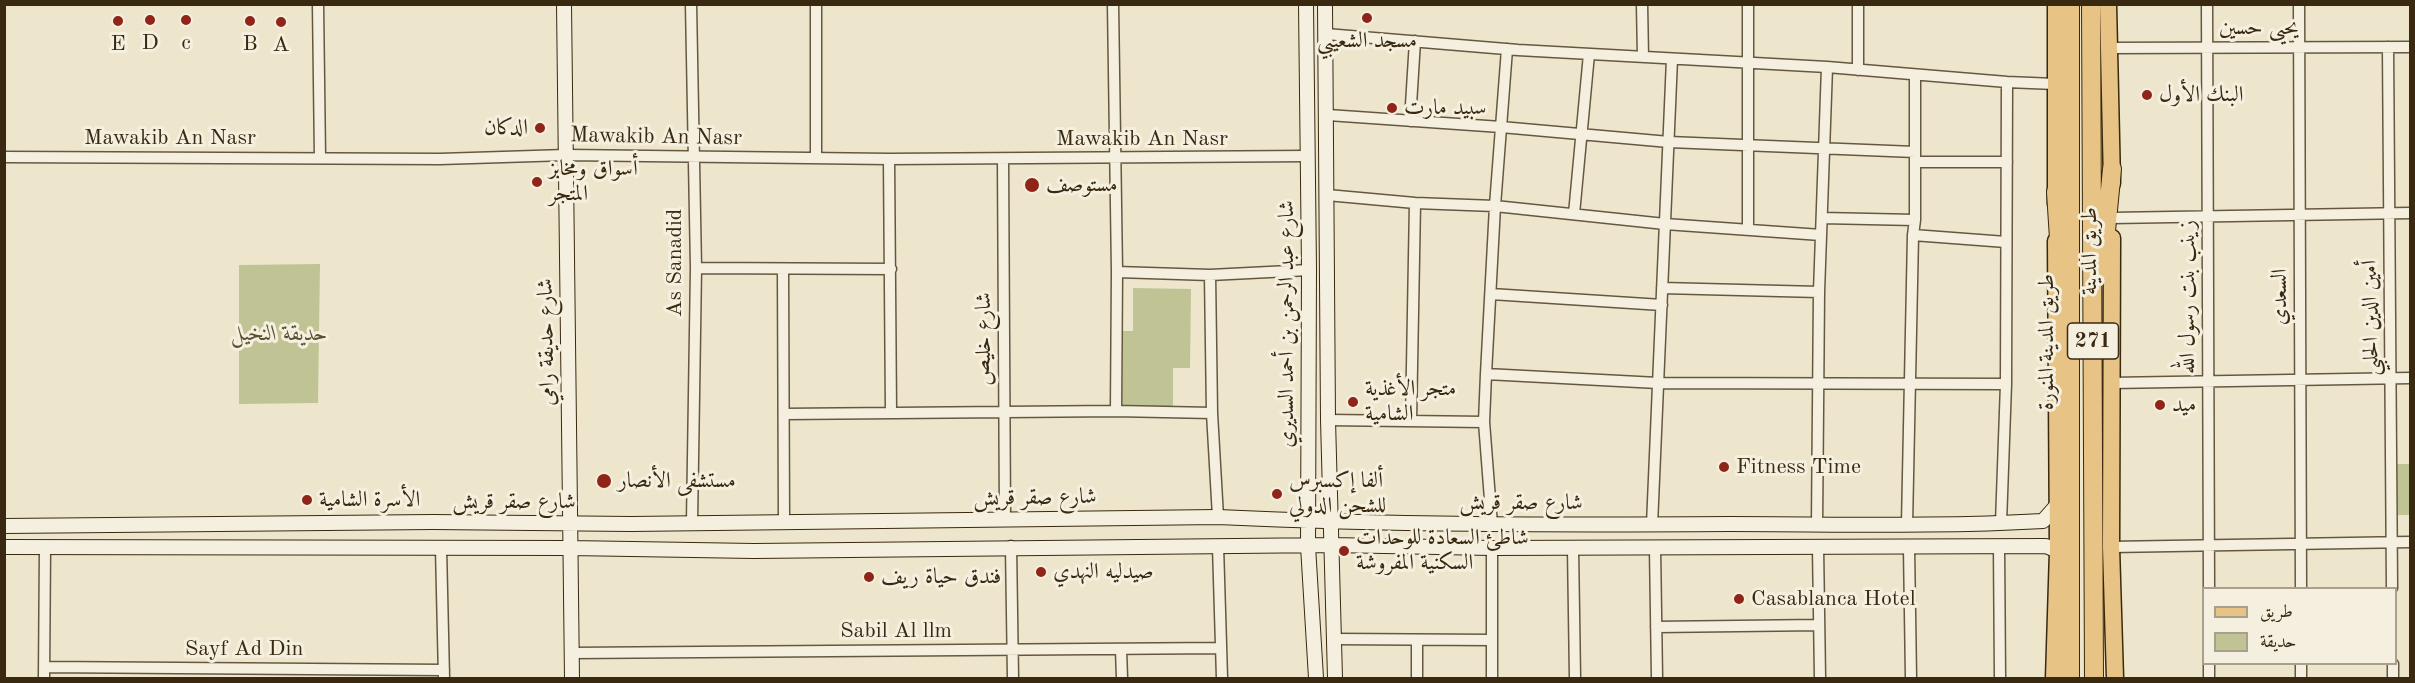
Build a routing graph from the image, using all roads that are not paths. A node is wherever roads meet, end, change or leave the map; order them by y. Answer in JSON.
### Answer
{"nodes":[{"id":1,"x":318,"y":4,"type":"edge"},
{"id":2,"x":564,"y":4,"type":"edge"},
{"id":3,"x":691,"y":4,"type":"edge"},
{"id":4,"x":816,"y":4,"type":"edge"},
{"id":5,"x":1113,"y":4,"type":"edge"},
{"id":6,"x":1306,"y":4,"type":"edge"},
{"id":7,"x":1325,"y":4,"type":"edge"},
{"id":8,"x":1642,"y":4,"type":"edge"},
{"id":9,"x":1748,"y":4,"type":"edge"},
{"id":10,"x":1858,"y":4,"type":"edge"},
{"id":11,"x":2056,"y":4,"type":"edge"},
{"id":12,"x":2070,"y":4,"type":"edge"},
{"id":13,"x":2091,"y":4,"type":"edge"},
{"id":14,"x":2108,"y":4,"type":"edge"},
{"id":15,"x":2207,"y":4,"type":"edge"},
{"id":16,"x":2299,"y":4,"type":"edge"},
{"id":17,"x":1326,"y":34,"type":"junction"},
{"id":18,"x":1415,"y":41,"type":"junction"},
{"id":19,"x":2299,"y":47,"type":"junction"},
{"id":20,"x":2388,"y":47,"type":"junction"},
{"id":21,"x":2410,"y":47,"type":"edge"},
{"id":22,"x":2108,"y":48,"type":"junction"},
{"id":23,"x":2207,"y":48,"type":"junction"},
{"id":24,"x":1507,"y":49,"type":"junction"},
{"id":25,"x":1589,"y":54,"type":"junction"},
{"id":26,"x":1643,"y":57,"type":"junction"},
{"id":27,"x":1672,"y":59,"type":"junction"},
{"id":28,"x":1748,"y":64,"type":"junction"},
{"id":29,"x":1827,"y":67,"type":"junction"},
{"id":30,"x":1858,"y":70,"type":"junction"},
{"id":31,"x":1915,"y":75,"type":"junction"},
{"id":32,"x":2007,"y":82,"type":"junction"},
{"id":33,"x":2055,"y":84,"type":"junction"},
{"id":34,"x":1328,"y":116,"type":"junction"},
{"id":35,"x":1410,"y":122,"type":"junction"},
{"id":36,"x":1501,"y":127,"type":"junction"},
{"id":37,"x":1580,"y":134,"type":"junction"},
{"id":38,"x":1668,"y":142,"type":"junction"},
{"id":39,"x":1748,"y":145,"type":"junction"},
{"id":40,"x":1824,"y":149,"type":"junction"},
{"id":41,"x":566,"y":155,"type":"junction"},
{"id":42,"x":1308,"y":156,"type":"junction"},
{"id":43,"x":1915,"y":157,"type":"junction"},
{"id":44,"x":4,"y":158,"type":"edge"},
{"id":45,"x":320,"y":158,"type":"junction"},
{"id":46,"x":694,"y":158,"type":"junction"},
{"id":47,"x":816,"y":158,"type":"junction"},
{"id":48,"x":889,"y":159,"type":"junction"},
{"id":49,"x":1003,"y":159,"type":"junction"},
{"id":50,"x":1114,"y":159,"type":"junction"},
{"id":51,"x":2007,"y":162,"type":"junction"},
{"id":52,"x":2112,"y":169,"type":"junction"},
{"id":53,"x":2056,"y":192,"type":"junction"},
{"id":54,"x":1327,"y":195,"type":"junction"},
{"id":55,"x":1415,"y":203,"type":"junction"},
{"id":56,"x":1495,"y":206,"type":"junction"},
{"id":57,"x":2410,"y":213,"type":"edge"},
{"id":58,"x":1574,"y":214,"type":"junction"},
{"id":59,"x":2390,"y":214,"type":"junction"},
{"id":60,"x":2300,"y":215,"type":"junction"},
{"id":61,"x":2207,"y":216,"type":"junction"},
{"id":62,"x":1822,"y":218,"type":"junction"},
{"id":63,"x":2112,"y":218,"type":"junction"},
{"id":64,"x":1915,"y":220,"type":"junction"},
{"id":65,"x":1665,"y":224,"type":"junction"},
{"id":66,"x":1748,"y":230,"type":"junction"},
{"id":67,"x":1821,"y":235,"type":"junction"},
{"id":68,"x":1913,"y":235,"type":"junction"},
{"id":69,"x":2006,"y":242,"type":"junction"},
{"id":70,"x":696,"y":268,"type":"junction"},
{"id":71,"x":783,"y":269,"type":"junction"},
{"id":72,"x":891,"y":269,"type":"junction"},
{"id":73,"x":1309,"y":270,"type":"junction"},
{"id":74,"x":1117,"y":272,"type":"junction"},
{"id":75,"x":1210,"y":275,"type":"junction"},
{"id":76,"x":1662,"y":288,"type":"junction"},
{"id":77,"x":1818,"y":292,"type":"junction"},
{"id":78,"x":1491,"y":294,"type":"junction"},
{"id":79,"x":1662,"y":305,"type":"junction"},
{"id":80,"x":2093,"y":369,"type":"junction"},
{"id":81,"x":1486,"y":374,"type":"junction"},
{"id":82,"x":2391,"y":378,"type":"junction"},
{"id":83,"x":2410,"y":378,"type":"edge"},
{"id":84,"x":2300,"y":379,"type":"junction"},
{"id":85,"x":2207,"y":380,"type":"junction"},
{"id":86,"x":1658,"y":383,"type":"junction"},
{"id":87,"x":1818,"y":383,"type":"junction"},
{"id":88,"x":2111,"y":383,"type":"junction"},
{"id":89,"x":1910,"y":384,"type":"junction"},
{"id":90,"x":2006,"y":384,"type":"junction"},
{"id":91,"x":2072,"y":408,"type":"junction"},
{"id":92,"x":1116,"y":411,"type":"junction"},
{"id":93,"x":891,"y":413,"type":"junction"},
{"id":94,"x":1003,"y":413,"type":"junction"},
{"id":95,"x":1212,"y":413,"type":"junction"},
{"id":96,"x":784,"y":414,"type":"junction"},
{"id":97,"x":1328,"y":420,"type":"junction"},
{"id":98,"x":1411,"y":421,"type":"junction"},
{"id":99,"x":1484,"y":422,"type":"junction"},
{"id":100,"x":2058,"y":504,"type":"junction"},
{"id":101,"x":1218,"y":517,"type":"junction"},
{"id":102,"x":1005,"y":519,"type":"junction"},
{"id":103,"x":784,"y":521,"type":"junction"},
{"id":104,"x":1330,"y":521,"type":"junction"},
{"id":105,"x":692,"y":522,"type":"junction"},
{"id":106,"x":1308,"y":522,"type":"junction"},
{"id":107,"x":2001,"y":523,"type":"junction"},
{"id":108,"x":570,"y":524,"type":"junction"},
{"id":109,"x":1817,"y":524,"type":"junction"},
{"id":110,"x":1907,"y":524,"type":"junction"},
{"id":111,"x":1962,"y":524,"type":"junction"},
{"id":112,"x":1491,"y":525,"type":"junction"},
{"id":113,"x":1610,"y":525,"type":"junction"},
{"id":114,"x":1652,"y":525,"type":"junction"},
{"id":115,"x":4,"y":526,"type":"edge"},
{"id":116,"x":2392,"y":542,"type":"junction"},
{"id":117,"x":2410,"y":542,"type":"edge"},
{"id":118,"x":2301,"y":544,"type":"junction"},
{"id":119,"x":1331,"y":545,"type":"junction"},
{"id":120,"x":1011,"y":546,"type":"junction"},
{"id":121,"x":1218,"y":546,"type":"junction"},
{"id":122,"x":1308,"y":546,"type":"junction"},
{"id":123,"x":1999,"y":546,"type":"junction"},
{"id":124,"x":2209,"y":546,"type":"junction"},
{"id":125,"x":4,"y":547,"type":"edge"},
{"id":126,"x":45,"y":547,"type":"junction"},
{"id":127,"x":1818,"y":547,"type":"junction"},
{"id":128,"x":1910,"y":547,"type":"junction"},
{"id":129,"x":1962,"y":547,"type":"junction"},
{"id":130,"x":2111,"y":547,"type":"junction"},
{"id":131,"x":570,"y":548,"type":"junction"},
{"id":132,"x":1492,"y":548,"type":"junction"},
{"id":133,"x":1573,"y":548,"type":"junction"},
{"id":134,"x":1611,"y":548,"type":"junction"},
{"id":135,"x":1655,"y":548,"type":"junction"},
{"id":136,"x":441,"y":549,"type":"junction"},
{"id":137,"x":2058,"y":551,"type":"junction"},
{"id":138,"x":2209,"y":587,"type":"edge"},
{"id":139,"x":2301,"y":587,"type":"edge"},
{"id":140,"x":2392,"y":587,"type":"edge"},
{"id":141,"x":2069,"y":613,"type":"junction"},
{"id":142,"x":1819,"y":625,"type":"junction"},
{"id":143,"x":1656,"y":627,"type":"junction"},
{"id":144,"x":1334,"y":639,"type":"junction"},
{"id":145,"x":1492,"y":640,"type":"junction"},
{"id":146,"x":1416,"y":641,"type":"junction"},
{"id":147,"x":1221,"y":648,"type":"junction"},
{"id":148,"x":1013,"y":649,"type":"junction"},
{"id":149,"x":1121,"y":649,"type":"junction"},
{"id":150,"x":572,"y":653,"type":"junction"},
{"id":151,"x":44,"y":673,"type":"edge"},
{"id":152,"x":160,"y":673,"type":"edge"},
{"id":153,"x":218,"y":673,"type":"edge"},
{"id":154,"x":325,"y":674,"type":"edge"},
{"id":155,"x":444,"y":674,"type":"edge"},
{"id":156,"x":572,"y":678,"type":"edge"},
{"id":157,"x":1013,"y":678,"type":"edge"},
{"id":158,"x":1122,"y":678,"type":"edge"},
{"id":159,"x":1222,"y":678,"type":"edge"},
{"id":160,"x":1316,"y":678,"type":"edge"},
{"id":161,"x":1335,"y":678,"type":"edge"},
{"id":162,"x":1417,"y":678,"type":"edge"},
{"id":163,"x":1492,"y":678,"type":"edge"},
{"id":164,"x":1575,"y":678,"type":"edge"},
{"id":165,"x":1657,"y":678,"type":"edge"},
{"id":166,"x":1820,"y":678,"type":"edge"},
{"id":167,"x":1911,"y":678,"type":"edge"},
{"id":168,"x":2000,"y":678,"type":"edge"},
{"id":169,"x":2054,"y":678,"type":"edge"},
{"id":170,"x":2065,"y":678,"type":"edge"},
{"id":171,"x":2070,"y":678,"type":"edge"},
{"id":172,"x":2095,"y":678,"type":"edge"},
{"id":173,"x":2115,"y":678,"type":"edge"}],
"edges":[{"from":1,"to":45,"type":"street"},
{"from":2,"to":41,"type":"street","name":"شارع حديقة رامي"},
{"from":3,"to":46,"type":"street","name":"As Sanadid"},
{"from":4,"to":47,"type":"street"},
{"from":5,"to":50,"type":"street"},
{"from":6,"to":42,"type":"street","name":"شارع عبد الرحمن بن أحمد السديري"},
{"from":7,"to":17,"type":"street","name":"شارع عبد الرحمن بن أحمد السديري"},
{"from":8,"to":26,"type":"street"},
{"from":9,"to":28,"type":"street"},
{"from":10,"to":30,"type":"street"},
{"from":11,"to":33,"type":"main road","name":"طريق المدينة"},
{"from":12,"to":91,"type":"highway","name":"طريق المدينة المنورة","number":"271"},
{"from":13,"to":80,"type":"highway","name":"طريق المدينة المنورة","number":"271"},
{"from":14,"to":22,"type":"main road","name":"طريق المدينة"},
{"from":15,"to":23,"type":"street","name":"زينب بنت رسول الله"},
{"from":16,"to":19,"type":"street","name":"السعدي"},
{"from":17,"to":18,"type":"street"},
{"from":17,"to":34,"type":"street","name":"شارع عبد الرحمن بن أحمد السديري"},
{"from":18,"to":24,"type":"street"},
{"from":18,"to":35,"type":"street"},
{"from":19,"to":20,"type":"street","name":"يحيى حسين"},
{"from":19,"to":23,"type":"street","name":"يحيى حسين"},
{"from":19,"to":60,"type":"street","name":"السعدي"},
{"from":20,"to":21,"type":"street","name":"يحيى حسين"},
{"from":20,"to":59,"type":"street","name":"أمين الدين الحلبي"},
{"from":22,"to":23,"type":"street","name":"يحيى حسين"},
{"from":22,"to":52,"type":"main road","name":"طريق المدينة"},
{"from":23,"to":61,"type":"street","name":"زينب بنت رسول الله"},
{"from":24,"to":25,"type":"street"},
{"from":24,"to":36,"type":"street"},
{"from":25,"to":26,"type":"street"},
{"from":25,"to":37,"type":"street"},
{"from":26,"to":27,"type":"street"},
{"from":27,"to":28,"type":"street"},
{"from":27,"to":38,"type":"street"},
{"from":28,"to":29,"type":"street"},
{"from":28,"to":39,"type":"street"},
{"from":29,"to":30,"type":"street"},
{"from":29,"to":40,"type":"street"},
{"from":30,"to":31,"type":"street"},
{"from":31,"to":32,"type":"street"},
{"from":31,"to":43,"type":"street"},
{"from":32,"to":33,"type":"street"},
{"from":32,"to":51,"type":"street"},
{"from":33,"to":53,"type":"main road","name":"طريق المدينة"},
{"from":34,"to":35,"type":"street"},
{"from":34,"to":54,"type":"street","name":"شارع عبد الرحمن بن أحمد السديري"},
{"from":35,"to":36,"type":"street"},
{"from":36,"to":37,"type":"street"},
{"from":36,"to":56,"type":"street"},
{"from":37,"to":38,"type":"street"},
{"from":37,"to":58,"type":"street"},
{"from":38,"to":39,"type":"street"},
{"from":38,"to":65,"type":"street"},
{"from":39,"to":40,"type":"street"},
{"from":39,"to":66,"type":"street"},
{"from":40,"to":43,"type":"street"},
{"from":40,"to":62,"type":"street"},
{"from":41,"to":45,"type":"street","name":"Mawakib An Nasr"},
{"from":41,"to":46,"type":"street","name":"Mawakib An Nasr"},
{"from":41,"to":108,"type":"street","name":"شارع حديقة رامي"},
{"from":42,"to":50,"type":"street","name":"Mawakib An Nasr"},
{"from":42,"to":73,"type":"street","name":"شارع عبد الرحمن بن أحمد السديري"},
{"from":43,"to":51,"type":"street"},
{"from":43,"to":64,"type":"street"},
{"from":44,"to":45,"type":"street","name":"Mawakib An Nasr"},
{"from":46,"to":47,"type":"street","name":"Mawakib An Nasr"},
{"from":46,"to":70,"type":"street","name":"As Sanadid"},
{"from":47,"to":48,"type":"street","name":"Mawakib An Nasr"},
{"from":48,"to":49,"type":"street","name":"Mawakib An Nasr"},
{"from":48,"to":72,"type":"street"},
{"from":49,"to":50,"type":"street","name":"Mawakib An Nasr"},
{"from":49,"to":94,"type":"street","name":"شارع خليص"},
{"from":50,"to":74,"type":"street"},
{"from":51,"to":69,"type":"street"},
{"from":52,"to":63,"type":"main road","name":"طريق المدينة"},
{"from":52,"to":80,"type":"highway"},
{"from":53,"to":91,"type":"highway"},
{"from":53,"to":100,"type":"main road","name":"طريق المدينة"},
{"from":54,"to":55,"type":"street"},
{"from":54,"to":97,"type":"street","name":"شارع عبد الرحمن بن أحمد السديري"},
{"from":55,"to":56,"type":"street"},
{"from":55,"to":98,"type":"street"},
{"from":56,"to":58,"type":"street"},
{"from":56,"to":78,"type":"street"},
{"from":57,"to":59,"type":"street"},
{"from":58,"to":65,"type":"street"},
{"from":59,"to":60,"type":"street"},
{"from":59,"to":82,"type":"street","name":"أمين الدين الحلبي"},
{"from":60,"to":61,"type":"street"},
{"from":60,"to":84,"type":"street","name":"السعدي"},
{"from":61,"to":63,"type":"street"},
{"from":61,"to":85,"type":"street","name":"زينب بنت رسول الله"},
{"from":62,"to":64,"type":"street"},
{"from":62,"to":67,"type":"street"},
{"from":63,"to":88,"type":"main road","name":"طريق المدينة"},
{"from":64,"to":68,"type":"street"},
{"from":65,"to":66,"type":"street"},
{"from":65,"to":76,"type":"street"},
{"from":66,"to":67,"type":"street"},
{"from":67,"to":77,"type":"street"},
{"from":68,"to":69,"type":"street"},
{"from":68,"to":89,"type":"street"},
{"from":69,"to":90,"type":"street"},
{"from":70,"to":71,"type":"street"},
{"from":70,"to":105,"type":"street","name":"As Sanadid"},
{"from":71,"to":72,"type":"street"},
{"from":71,"to":96,"type":"street"},
{"from":72,"to":93,"type":"street"},
{"from":73,"to":75,"type":"street"},
{"from":73,"to":106,"type":"street","name":"شارع عبد الرحمن بن أحمد السديري"},
{"from":74,"to":75,"type":"street"},
{"from":74,"to":92,"type":"street"},
{"from":75,"to":95,"type":"street"},
{"from":76,"to":77,"type":"street"},
{"from":76,"to":79,"type":"street"},
{"from":77,"to":87,"type":"street"},
{"from":78,"to":79,"type":"street"},
{"from":78,"to":81,"type":"street"},
{"from":79,"to":86,"type":"street"},
{"from":80,"to":172,"type":"highway","name":"طريق المدينة المنورة","number":"271"},
{"from":81,"to":86,"type":"street"},
{"from":81,"to":99,"type":"street"},
{"from":82,"to":83,"type":"street"},
{"from":82,"to":84,"type":"street"},
{"from":82,"to":116,"type":"street","name":"أمين الدين الحلبي"},
{"from":84,"to":85,"type":"street"},
{"from":84,"to":118,"type":"street","name":"السعدي"},
{"from":85,"to":88,"type":"street"},
{"from":85,"to":124,"type":"street","name":"زينب بنت رسول الله"},
{"from":86,"to":87,"type":"street"},
{"from":86,"to":114,"type":"street"},
{"from":87,"to":89,"type":"street"},
{"from":87,"to":109,"type":"street"},
{"from":88,"to":130,"type":"main road","name":"طريق المدينة"},
{"from":89,"to":90,"type":"street"},
{"from":89,"to":110,"type":"street"},
{"from":90,"to":107,"type":"street"},
{"from":91,"to":141,"type":"highway","name":"طريق المدينة المنورة","number":"271"},
{"from":92,"to":94,"type":"street"},
{"from":92,"to":95,"type":"street"},
{"from":93,"to":94,"type":"street"},
{"from":93,"to":96,"type":"street"},
{"from":94,"to":102,"type":"street","name":"شارع خليص"},
{"from":95,"to":101,"type":"street"},
{"from":96,"to":103,"type":"street"},
{"from":97,"to":98,"type":"street"},
{"from":97,"to":104,"type":"street","name":"شارع عبد الرحمن بن أحمد السديري"},
{"from":98,"to":99,"type":"street"},
{"from":99,"to":112,"type":"street"},
{"from":100,"to":107,"type":"street","name":"شارع صقر قريش"},
{"from":100,"to":137,"type":"main road","name":"طريق المدينة"},
{"from":101,"to":102,"type":"street","name":"شارع صقر قريش"},
{"from":101,"to":106,"type":"street","name":"شارع صقر قريش"},
{"from":102,"to":103,"type":"street","name":"شارع صقر قريش"},
{"from":103,"to":105,"type":"street","name":"شارع صقر قريش"},
{"from":104,"to":106,"type":"street","name":"شارع صقر قريش"},
{"from":104,"to":112,"type":"street","name":"شارع صقر قريش"},
{"from":104,"to":119,"type":"street","name":"شارع عبد الرحمن بن أحمد السديري"},
{"from":105,"to":108,"type":"street","name":"شارع صقر قريش"},
{"from":106,"to":122,"type":"street","name":"شارع عبد الرحمن بن أحمد السديري"},
{"from":107,"to":111,"type":"street","name":"شارع صقر قريش"},
{"from":108,"to":115,"type":"street","name":"شارع صقر قريش"},
{"from":108,"to":131,"type":"street","name":"شارع حديقة رامي"},
{"from":109,"to":110,"type":"street","name":"شارع صقر قريش"},
{"from":109,"to":114,"type":"street","name":"شارع صقر قريش"},
{"from":110,"to":111,"type":"street","name":"شارع صقر قريش"},
{"from":111,"to":129,"type":"street"},
{"from":112,"to":113,"type":"street","name":"شارع صقر قريش"},
{"from":113,"to":114,"type":"street","name":"شارع صقر قريش"},
{"from":113,"to":134,"type":"street"},
{"from":116,"to":117,"type":"street"},
{"from":116,"to":118,"type":"street"},
{"from":116,"to":140,"type":"street","name":"أمين الدين الحلبي"},
{"from":118,"to":124,"type":"street"},
{"from":118,"to":139,"type":"street","name":"السعدي"},
{"from":119,"to":122,"type":"street","name":"شارع صقر قريش"},
{"from":119,"to":132,"type":"street","name":"شارع صقر قريش"},
{"from":119,"to":144,"type":"street","name":"شارع عبد الرحمن بن أحمد السديري"},
{"from":120,"to":121,"type":"street","name":"شارع صقر قريش"},
{"from":120,"to":131,"type":"street","name":"شارع صقر قريش"},
{"from":120,"to":148,"type":"street"},
{"from":121,"to":122,"type":"street","name":"شارع صقر قريش"},
{"from":121,"to":147,"type":"street"},
{"from":122,"to":160,"type":"street","name":"شارع عبد الرحمن بن أحمد السديري"},
{"from":123,"to":129,"type":"street","name":"شارع صقر قريش"},
{"from":123,"to":137,"type":"street","name":"شارع صقر قريش"},
{"from":123,"to":168,"type":"street"},
{"from":124,"to":130,"type":"street"},
{"from":124,"to":138,"type":"street","name":"زينب بنت رسول الله"},
{"from":125,"to":126,"type":"street","name":"شارع صقر قريش"},
{"from":126,"to":136,"type":"street","name":"شارع صقر قريش"},
{"from":126,"to":151,"type":"street"},
{"from":127,"to":128,"type":"street","name":"شارع صقر قريش"},
{"from":127,"to":135,"type":"street","name":"شارع صقر قريش"},
{"from":127,"to":142,"type":"street"},
{"from":128,"to":129,"type":"street","name":"شارع صقر قريش"},
{"from":128,"to":167,"type":"street"},
{"from":130,"to":173,"type":"main road","name":"طريق المدينة"},
{"from":131,"to":136,"type":"street","name":"شارع صقر قريش"},
{"from":131,"to":150,"type":"street","name":"شارع حديقة رامي"},
{"from":132,"to":133,"type":"street","name":"شارع صقر قريش"},
{"from":132,"to":145,"type":"street"},
{"from":133,"to":134,"type":"street","name":"شارع صقر قريش"},
{"from":133,"to":164,"type":"street"},
{"from":134,"to":135,"type":"street","name":"شارع صقر قريش"},
{"from":135,"to":143,"type":"street"},
{"from":136,"to":155,"type":"street"},
{"from":137,"to":169,"type":"main road","name":"طريق المدينة"},
{"from":141,"to":170,"type":"highway"},
{"from":141,"to":171,"type":"highway","name":"طريق المدينة المنورة","number":"271"},
{"from":142,"to":143,"type":"street"},
{"from":142,"to":166,"type":"street"},
{"from":143,"to":165,"type":"street"},
{"from":144,"to":146,"type":"street"},
{"from":144,"to":161,"type":"street","name":"شارع عبد الرحمن بن أحمد السديري"},
{"from":145,"to":146,"type":"street"},
{"from":145,"to":163,"type":"street"},
{"from":146,"to":162,"type":"street"},
{"from":147,"to":149,"type":"street","name":"Sabil Al llm"},
{"from":147,"to":159,"type":"street"},
{"from":148,"to":149,"type":"street","name":"Sabil Al llm"},
{"from":148,"to":150,"type":"street","name":"Sabil Al llm"},
{"from":148,"to":157,"type":"street"},
{"from":149,"to":158,"type":"street"},
{"from":150,"to":156,"type":"street","name":"شارع حديقة رامي"},
{"from":151,"to":152,"type":"street","name":"Sayf Ad Din"},
{"from":152,"to":153,"type":"street","name":"Sayf Ad Din"},
{"from":153,"to":154,"type":"street","name":"Sayf Ad Din"},
{"from":154,"to":155,"type":"street","name":"Sayf Ad Din"}]}
